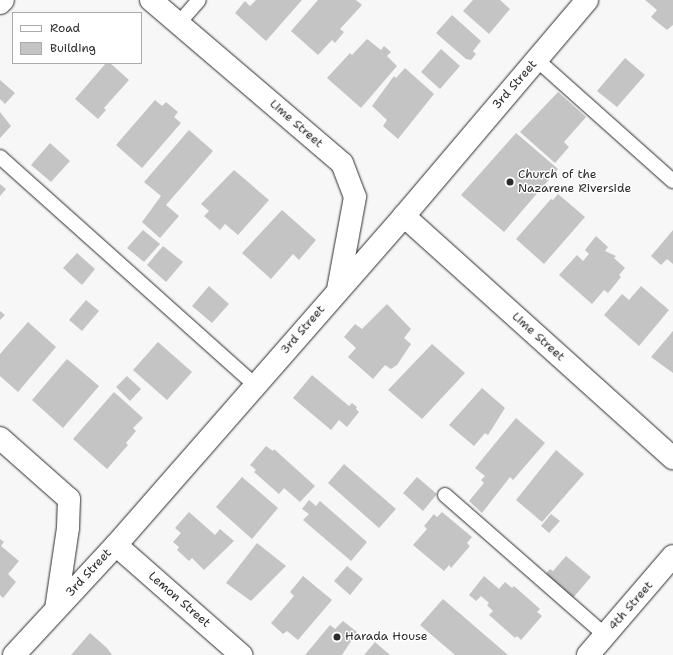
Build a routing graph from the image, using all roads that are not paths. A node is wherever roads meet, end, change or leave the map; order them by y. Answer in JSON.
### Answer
{"nodes":[{"id":1,"x":3,"y":0,"type":"edge"},
{"id":2,"x":151,"y":0,"type":"edge"},
{"id":3,"x":199,"y":0,"type":"edge"},
{"id":4,"x":587,"y":0,"type":"edge"},
{"id":5,"x":0,"y":3,"type":"edge"},
{"id":6,"x":179,"y":24,"type":"junction"},
{"id":7,"x":537,"y":60,"type":"junction"},
{"id":8,"x":0,"y":158,"type":"edge"},
{"id":9,"x":673,"y":181,"type":"edge"},
{"id":10,"x":404,"y":216,"type":"junction"},
{"id":11,"x":338,"y":290,"type":"junction"},
{"id":12,"x":255,"y":385,"type":"junction"},
{"id":13,"x":0,"y":438,"type":"edge"},
{"id":14,"x":673,"y":458,"type":"edge"},
{"id":15,"x":445,"y":495,"type":"dead end"},
{"id":16,"x":116,"y":545,"type":"junction"},
{"id":17,"x":673,"y":556,"type":"edge"},
{"id":18,"x":56,"y":608,"type":"junction"},
{"id":19,"x":605,"y":635,"type":"junction"},
{"id":20,"x":14,"y":655,"type":"edge"},
{"id":21,"x":241,"y":655,"type":"edge"},
{"id":22,"x":588,"y":655,"type":"edge"}],
"edges":[{"from":1,"to":5,"type":"main road"},
{"from":2,"to":6,"type":"main road","name":"Lime Street"},
{"from":3,"to":6,"type":"lane"},
{"from":4,"to":7,"type":"main road","name":"3rd Street"},
{"from":6,"to":11,"type":"main road","name":"Lime Street"},
{"from":7,"to":9,"type":"lane"},
{"from":7,"to":10,"type":"main road","name":"3rd Street"},
{"from":8,"to":12,"type":"lane"},
{"from":10,"to":11,"type":"main road","name":"3rd Street"},
{"from":10,"to":14,"type":"main road","name":"Lime Street"},
{"from":11,"to":12,"type":"main road","name":"3rd Street"},
{"from":12,"to":16,"type":"main road","name":"3rd Street"},
{"from":13,"to":18,"type":"main road"},
{"from":15,"to":19,"type":"lane"},
{"from":16,"to":18,"type":"main road","name":"3rd Street"},
{"from":16,"to":21,"type":"main road","name":"Lemon Street"},
{"from":17,"to":19,"type":"main road","name":"4th Street"},
{"from":18,"to":20,"type":"main road","name":"3rd Street"},
{"from":19,"to":22,"type":"main road","name":"4th Street"}]}
